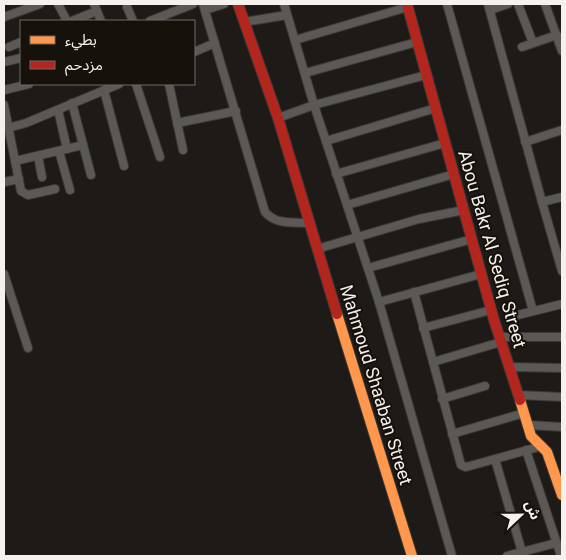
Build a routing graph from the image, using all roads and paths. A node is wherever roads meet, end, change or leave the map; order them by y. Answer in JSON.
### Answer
{"nodes":[{"id":1,"x":40,"y":4,"type":"edge"},
{"id":2,"x":58,"y":4,"type":"edge"},
{"id":3,"x":193,"y":4,"type":"edge"},
{"id":4,"x":224,"y":4,"type":"edge"},
{"id":5,"x":238,"y":4,"type":"edge"},
{"id":6,"x":284,"y":4,"type":"edge"},
{"id":7,"x":447,"y":4,"type":"edge"},
{"id":8,"x":508,"y":4,"type":"edge"},
{"id":9,"x":518,"y":4,"type":"edge"},
{"id":10,"x":545,"y":4,"type":"edge"},
{"id":11,"x":408,"y":5,"type":"edge"},
{"id":12,"x":96,"y":6,"type":"edge"},
{"id":13,"x":127,"y":7,"type":"dead end"},
{"id":14,"x":204,"y":7,"type":"edge"},
{"id":15,"x":489,"y":7,"type":"edge"},
{"id":16,"x":287,"y":14,"type":"junction"},
{"id":17,"x":4,"y":17,"type":"edge"},
{"id":18,"x":66,"y":20,"type":"edge"},
{"id":19,"x":74,"y":20,"type":"edge"},
{"id":20,"x":101,"y":20,"type":"edge"},
{"id":21,"x":133,"y":20,"type":"edge"},
{"id":22,"x":153,"y":20,"type":"edge"},
{"id":23,"x":244,"y":22,"type":"junction"},
{"id":24,"x":557,"y":35,"type":"junction"},
{"id":25,"x":295,"y":40,"type":"junction"},
{"id":26,"x":20,"y":42,"type":"edge"},
{"id":27,"x":417,"y":42,"type":"junction"},
{"id":28,"x":215,"y":43,"type":"junction"},
{"id":29,"x":533,"y":44,"type":"junction"},
{"id":30,"x":9,"y":47,"type":"dead end"},
{"id":31,"x":522,"y":47,"type":"dead end"},
{"id":32,"x":562,"y":49,"type":"edge"},
{"id":33,"x":195,"y":52,"type":"edge"},
{"id":34,"x":20,"y":58,"type":"edge"},
{"id":35,"x":4,"y":62,"type":"edge"},
{"id":36,"x":305,"y":73,"type":"junction"},
{"id":37,"x":426,"y":76,"type":"junction"},
{"id":38,"x":25,"y":85,"type":"edge"},
{"id":39,"x":116,"y":85,"type":"edge"},
{"id":40,"x":136,"y":85,"type":"edge"},
{"id":41,"x":169,"y":85,"type":"edge"},
{"id":42,"x":4,"y":90,"type":"edge"},
{"id":43,"x":104,"y":90,"type":"junction"},
{"id":44,"x":72,"y":103,"type":"junction"},
{"id":45,"x":4,"y":105,"type":"edge"},
{"id":46,"x":314,"y":105,"type":"junction"},
{"id":47,"x":436,"y":108,"type":"junction"},
{"id":48,"x":58,"y":110,"type":"junction"},
{"id":49,"x":236,"y":111,"type":"junction"},
{"id":50,"x":278,"y":118,"type":"junction"},
{"id":51,"x":177,"y":123,"type":"junction"},
{"id":52,"x":8,"y":128,"type":"junction"},
{"id":53,"x":562,"y":132,"type":"edge"},
{"id":54,"x":326,"y":141,"type":"junction"},
{"id":55,"x":525,"y":142,"type":"junction"},
{"id":56,"x":445,"y":143,"type":"junction"},
{"id":57,"x":83,"y":145,"type":"junction"},
{"id":58,"x":63,"y":150,"type":"junction"},
{"id":59,"x":183,"y":150,"type":"dead end"},
{"id":60,"x":38,"y":156,"type":"junction"},
{"id":61,"x":160,"y":157,"type":"dead end"},
{"id":62,"x":15,"y":161,"type":"junction"},
{"id":63,"x":124,"y":166,"type":"dead end"},
{"id":64,"x":336,"y":174,"type":"junction"},
{"id":65,"x":454,"y":174,"type":"junction"},
{"id":66,"x":91,"y":175,"type":"dead end"},
{"id":67,"x":42,"y":177,"type":"dead end"},
{"id":68,"x":19,"y":179,"type":"junction"},
{"id":69,"x":4,"y":182,"type":"edge"},
{"id":70,"x":55,"y":189,"type":"dead end"},
{"id":71,"x":70,"y":190,"type":"dead end"},
{"id":72,"x":562,"y":197,"type":"edge"},
{"id":73,"x":542,"y":202,"type":"junction"},
{"id":74,"x":347,"y":206,"type":"junction"},
{"id":75,"x":464,"y":210,"type":"junction"},
{"id":76,"x":309,"y":223,"type":"junction"},
{"id":77,"x":357,"y":237,"type":"junction"},
{"id":78,"x":472,"y":239,"type":"junction"},
{"id":79,"x":317,"y":249,"type":"junction"},
{"id":80,"x":368,"y":268,"type":"junction"},
{"id":81,"x":562,"y":271,"type":"edge"},
{"id":82,"x":4,"y":274,"type":"edge"},
{"id":83,"x":481,"y":274,"type":"junction"},
{"id":84,"x":6,"y":287,"type":"edge"},
{"id":85,"x":414,"y":292,"type":"junction"},
{"id":86,"x":379,"y":302,"type":"junction"},
{"id":87,"x":562,"y":304,"type":"edge"},
{"id":88,"x":491,"y":310,"type":"junction"},
{"id":89,"x":532,"y":311,"type":"junction"},
{"id":90,"x":518,"y":315,"type":"dead end"},
{"id":91,"x":423,"y":328,"type":"junction"},
{"id":92,"x":562,"y":337,"type":"edge"},
{"id":93,"x":500,"y":340,"type":"junction"},
{"id":94,"x":28,"y":348,"type":"dead end"},
{"id":95,"x":432,"y":362,"type":"junction"},
{"id":96,"x":509,"y":367,"type":"junction"},
{"id":97,"x":562,"y":368,"type":"edge"},
{"id":98,"x":485,"y":386,"type":"dead end"},
{"id":99,"x":518,"y":395,"type":"junction"},
{"id":100,"x":562,"y":397,"type":"edge"},
{"id":101,"x":442,"y":399,"type":"junction"},
{"id":102,"x":524,"y":413,"type":"junction"},
{"id":103,"x":528,"y":424,"type":"junction"},
{"id":104,"x":562,"y":427,"type":"edge"},
{"id":105,"x":452,"y":434,"type":"junction"},
{"id":106,"x":542,"y":446,"type":"junction"},
{"id":107,"x":526,"y":450,"type":"junction"},
{"id":108,"x":495,"y":459,"type":"junction"},
{"id":109,"x":562,"y":495,"type":"edge"},
{"id":110,"x":556,"y":543,"type":"junction"},
{"id":111,"x":522,"y":552,"type":"junction"},
{"id":112,"x":412,"y":556,"type":"edge"},
{"id":113,"x":452,"y":556,"type":"edge"},
{"id":114,"x":507,"y":556,"type":"edge"},
{"id":115,"x":560,"y":556,"type":"edge"}],
"edges":[{"from":1,"to":17,"type":"street"},
{"from":2,"to":18,"type":"street"},
{"from":3,"to":22,"type":"street"},
{"from":4,"to":14,"type":"street"},
{"from":5,"to":23,"type":"street","name":"Mahmoud Shaaban Street"},
{"from":6,"to":16,"type":"street"},
{"from":7,"to":89,"type":"street"},
{"from":8,"to":15,"type":"street"},
{"from":9,"to":29,"type":"street"},
{"from":10,"to":24,"type":"street"},
{"from":11,"to":25,"type":"street"},
{"from":11,"to":27,"type":"street","name":"Abou Bakr Al Sediq Street"},
{"from":12,"to":19,"type":"street"},
{"from":12,"to":20,"type":"street"},
{"from":13,"to":21,"type":"street"},
{"from":14,"to":28,"type":"street"},
{"from":15,"to":55,"type":"street"},
{"from":16,"to":23,"type":"street"},
{"from":16,"to":25,"type":"street"},
{"from":23,"to":50,"type":"street","name":"Mahmoud Shaaban Street"},
{"from":24,"to":29,"type":"street"},
{"from":24,"to":32,"type":"street"},
{"from":25,"to":36,"type":"street"},
{"from":26,"to":30,"type":"street"},
{"from":27,"to":36,"type":"street"},
{"from":27,"to":37,"type":"street","name":"Abou Bakr Al Sediq Street"},
{"from":28,"to":33,"type":"street"},
{"from":28,"to":49,"type":"street"},
{"from":29,"to":31,"type":"street"},
{"from":34,"to":35,"type":"street"},
{"from":36,"to":46,"type":"street"},
{"from":37,"to":46,"type":"street"},
{"from":37,"to":47,"type":"street","name":"Abou Bakr Al Sediq Street"},
{"from":38,"to":42,"type":"street"},
{"from":39,"to":43,"type":"street"},
{"from":40,"to":61,"type":"street"},
{"from":41,"to":51,"type":"street"},
{"from":43,"to":44,"type":"street"},
{"from":43,"to":63,"type":"street"},
{"from":44,"to":48,"type":"street"},
{"from":44,"to":57,"type":"street"},
{"from":45,"to":52,"type":"street"},
{"from":46,"to":50,"type":"street"},
{"from":46,"to":54,"type":"street"},
{"from":47,"to":54,"type":"street"},
{"from":47,"to":56,"type":"street","name":"Abou Bakr Al Sediq Street"},
{"from":48,"to":52,"type":"street"},
{"from":48,"to":58,"type":"street"},
{"from":49,"to":51,"type":"street"},
{"from":49,"to":76,"type":"street"},
{"from":50,"to":76,"type":"street","name":"Mahmoud Shaaban Street"},
{"from":51,"to":59,"type":"street"},
{"from":52,"to":62,"type":"street"},
{"from":53,"to":55,"type":"street"},
{"from":54,"to":64,"type":"street"},
{"from":55,"to":73,"type":"street"},
{"from":56,"to":64,"type":"street"},
{"from":56,"to":65,"type":"street","name":"Abou Bakr Al Sediq Street"},
{"from":57,"to":58,"type":"street"},
{"from":57,"to":66,"type":"street"},
{"from":58,"to":60,"type":"street"},
{"from":58,"to":71,"type":"street"},
{"from":60,"to":62,"type":"street"},
{"from":60,"to":67,"type":"street"},
{"from":62,"to":68,"type":"street"},
{"from":64,"to":74,"type":"street"},
{"from":65,"to":74,"type":"street"},
{"from":65,"to":75,"type":"street","name":"Abou Bakr Al Sediq Street"},
{"from":68,"to":69,"type":"street"},
{"from":68,"to":70,"type":"street"},
{"from":72,"to":73,"type":"street"},
{"from":73,"to":81,"type":"street"},
{"from":74,"to":77,"type":"street"},
{"from":75,"to":77,"type":"street"},
{"from":75,"to":78,"type":"street","name":"Abou Bakr Al Sediq Street"},
{"from":76,"to":79,"type":"street","name":"Mahmoud Shaaban Street"},
{"from":77,"to":79,"type":"street"},
{"from":77,"to":80,"type":"street"},
{"from":78,"to":80,"type":"street"},
{"from":78,"to":83,"type":"street","name":"Abou Bakr Al Sediq Street"},
{"from":79,"to":112,"type":"street","name":"Mahmoud Shaaban Street"},
{"from":80,"to":86,"type":"street"},
{"from":82,"to":84,"type":"street"},
{"from":83,"to":85,"type":"street"},
{"from":83,"to":88,"type":"street","name":"Abou Bakr Al Sediq Street"},
{"from":84,"to":94,"type":"street"},
{"from":85,"to":86,"type":"street"},
{"from":85,"to":91,"type":"street"},
{"from":86,"to":113,"type":"street"},
{"from":87,"to":89,"type":"street"},
{"from":88,"to":91,"type":"street"},
{"from":88,"to":93,"type":"street","name":"Abou Bakr Al Sediq Street"},
{"from":89,"to":90,"type":"street"},
{"from":91,"to":95,"type":"street"},
{"from":92,"to":93,"type":"street"},
{"from":93,"to":95,"type":"street"},
{"from":93,"to":96,"type":"street","name":"Abou Bakr Al Sediq Street"},
{"from":95,"to":101,"type":"street"},
{"from":96,"to":97,"type":"street"},
{"from":96,"to":99,"type":"street","name":"Abou Bakr Al Sediq Street"},
{"from":98,"to":101,"type":"street"},
{"from":99,"to":100,"type":"street"},
{"from":99,"to":102,"type":"street","name":"Abou Bakr Al Sediq Street"},
{"from":101,"to":105,"type":"street"},
{"from":102,"to":103,"type":"street","name":"Abou Bakr Al Sediq Street"},
{"from":102,"to":105,"type":"street"},
{"from":103,"to":104,"type":"street"},
{"from":103,"to":106,"type":"street","name":"Abou Bakr Al Sediq Street"},
{"from":105,"to":108,"type":"street"},
{"from":106,"to":107,"type":"street"},
{"from":106,"to":109,"type":"street","name":"Abou Bakr Al Sediq Street"},
{"from":107,"to":108,"type":"street"},
{"from":107,"to":110,"type":"street"},
{"from":108,"to":111,"type":"street"},
{"from":110,"to":111,"type":"street"},
{"from":110,"to":115,"type":"street"},
{"from":111,"to":114,"type":"street"}]}
